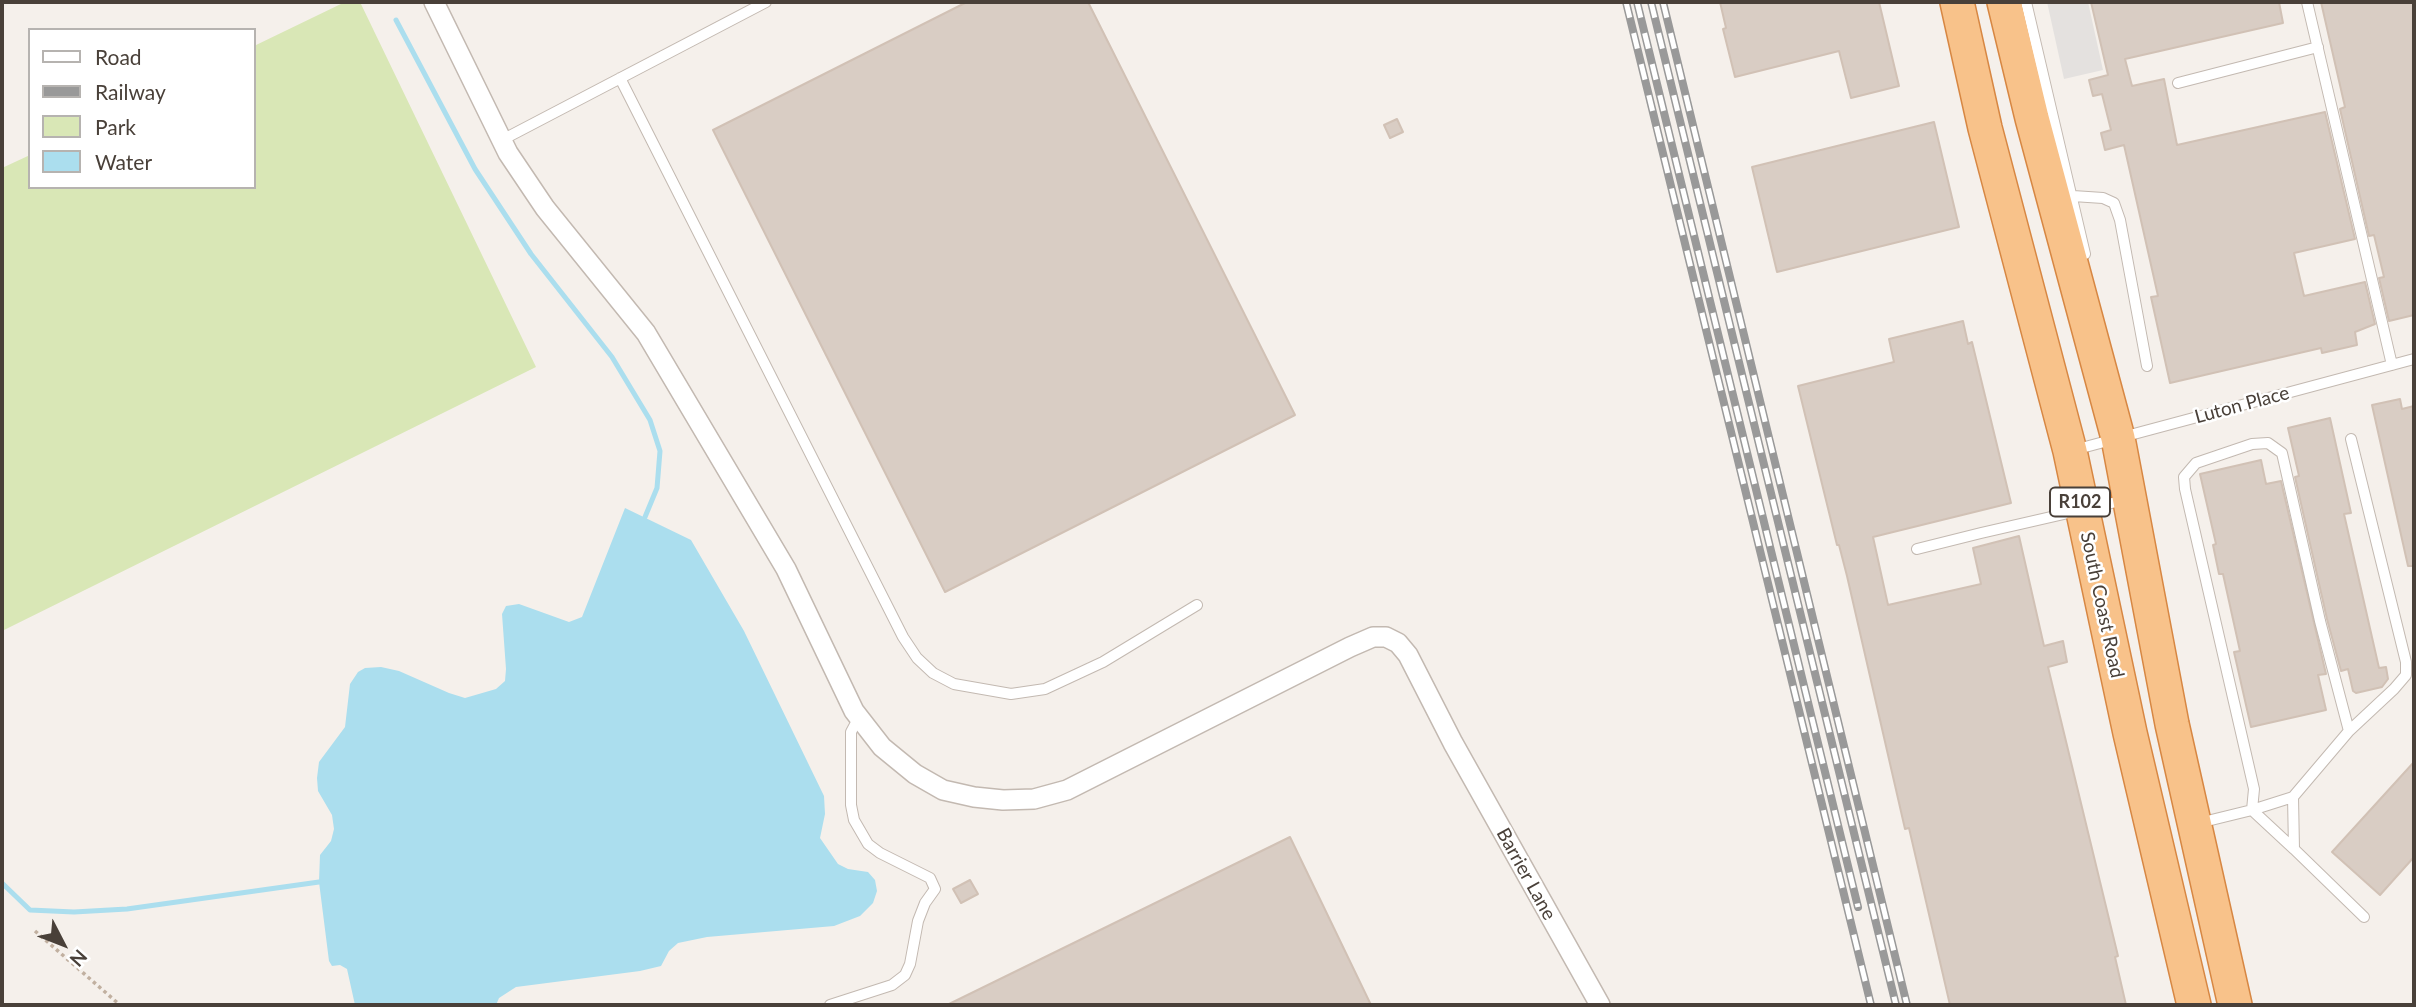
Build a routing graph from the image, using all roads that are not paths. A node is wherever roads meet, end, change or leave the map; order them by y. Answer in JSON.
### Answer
{"nodes":[{"id":1,"x":434,"y":2,"type":"edge"},
{"id":2,"x":766,"y":2,"type":"edge"},
{"id":3,"x":1957,"y":2,"type":"edge"},
{"id":4,"x":2004,"y":2,"type":"edge"},
{"id":5,"x":2026,"y":2,"type":"edge"},
{"id":6,"x":2307,"y":2,"type":"edge"},
{"id":7,"x":2318,"y":47,"type":"junction"},
{"id":8,"x":620,"y":78,"type":"junction"},
{"id":9,"x":2178,"y":83,"type":"dead end"},
{"id":10,"x":2032,"y":118,"type":"junction"},
{"id":11,"x":1986,"y":128,"type":"junction"},
{"id":12,"x":502,"y":140,"type":"junction"},
{"id":13,"x":2073,"y":196,"type":"junction"},
{"id":14,"x":2088,"y":266,"type":"dead end"},
{"id":15,"x":2108,"y":355,"type":"dead end"},
{"id":16,"x":2414,"y":359,"type":"edge"},
{"id":17,"x":2392,"y":365,"type":"junction"},
{"id":18,"x":2147,"y":366,"type":"dead end"},
{"id":19,"x":2122,"y":437,"type":"junction"},
{"id":20,"x":2351,"y":439,"type":"dead end"},
{"id":21,"x":2070,"y":451,"type":"junction"},
{"id":22,"x":2129,"y":500,"type":"junction"},
{"id":23,"x":2081,"y":509,"type":"junction"},
{"id":24,"x":1917,"y":550,"type":"dead end"},
{"id":25,"x":1197,"y":605,"type":"dead end"},
{"id":26,"x":859,"y":717,"type":"junction"},
{"id":27,"x":2172,"y":724,"type":"junction"},
{"id":28,"x":2349,"y":731,"type":"junction"},
{"id":29,"x":2130,"y":733,"type":"junction"},
{"id":30,"x":2293,"y":797,"type":"junction"},
{"id":31,"x":2252,"y":810,"type":"junction"},
{"id":32,"x":2195,"y":824,"type":"junction"},
{"id":33,"x":2294,"y":849,"type":"junction"},
{"id":34,"x":2364,"y":917,"type":"dead end"},
{"id":35,"x":830,"y":1005,"type":"edge"},
{"id":36,"x":1600,"y":1005,"type":"edge"},
{"id":37,"x":2194,"y":1005,"type":"edge"},
{"id":38,"x":2235,"y":1005,"type":"edge"}],
"edges":[{"from":1,"to":12,"type":"street"},
{"from":2,"to":8,"type":"lane"},
{"from":3,"to":11,"type":"highway","name":"South Coast Road","number":"R102"},
{"from":4,"to":10,"type":"highway","number":"R102"},
{"from":5,"to":13,"type":"lane"},
{"from":6,"to":7,"type":"lane"},
{"from":7,"to":9,"type":"lane"},
{"from":7,"to":17,"type":"lane"},
{"from":8,"to":12,"type":"lane"},
{"from":8,"to":25,"type":"lane"},
{"from":10,"to":11,"type":"highway"},
{"from":10,"to":19,"type":"highway","number":"R102"},
{"from":11,"to":21,"type":"highway","name":"South Coast Road","number":"R102"},
{"from":12,"to":26,"type":"street"},
{"from":13,"to":14,"type":"lane"},
{"from":13,"to":18,"type":"lane"},
{"from":15,"to":19,"type":"lane"},
{"from":16,"to":17,"type":"lane","name":"Luton Place"},
{"from":17,"to":19,"type":"lane","name":"Luton Place"},
{"from":19,"to":21,"type":"lane","name":"Luton Place"},
{"from":19,"to":22,"type":"highway","number":"R102"},
{"from":20,"to":28,"type":"lane"},
{"from":21,"to":23,"type":"highway","name":"South Coast Road","number":"R102"},
{"from":22,"to":23,"type":"lane"},
{"from":22,"to":27,"type":"highway","number":"R102"},
{"from":23,"to":24,"type":"lane"},
{"from":23,"to":29,"type":"highway","name":"South Coast Road","number":"R102"},
{"from":26,"to":35,"type":"lane"},
{"from":26,"to":36,"type":"street","name":"Barrier Lane"},
{"from":27,"to":29,"type":"highway"},
{"from":27,"to":32,"type":"highway","number":"R102"},
{"from":28,"to":30,"type":"lane"},
{"from":28,"to":31,"type":"lane"},
{"from":29,"to":37,"type":"highway","name":"South Coast Road","number":"R102"},
{"from":30,"to":31,"type":"lane"},
{"from":30,"to":33,"type":"lane"},
{"from":31,"to":32,"type":"lane"},
{"from":31,"to":33,"type":"lane"},
{"from":32,"to":38,"type":"highway","number":"R102"},
{"from":33,"to":34,"type":"lane"}]}
